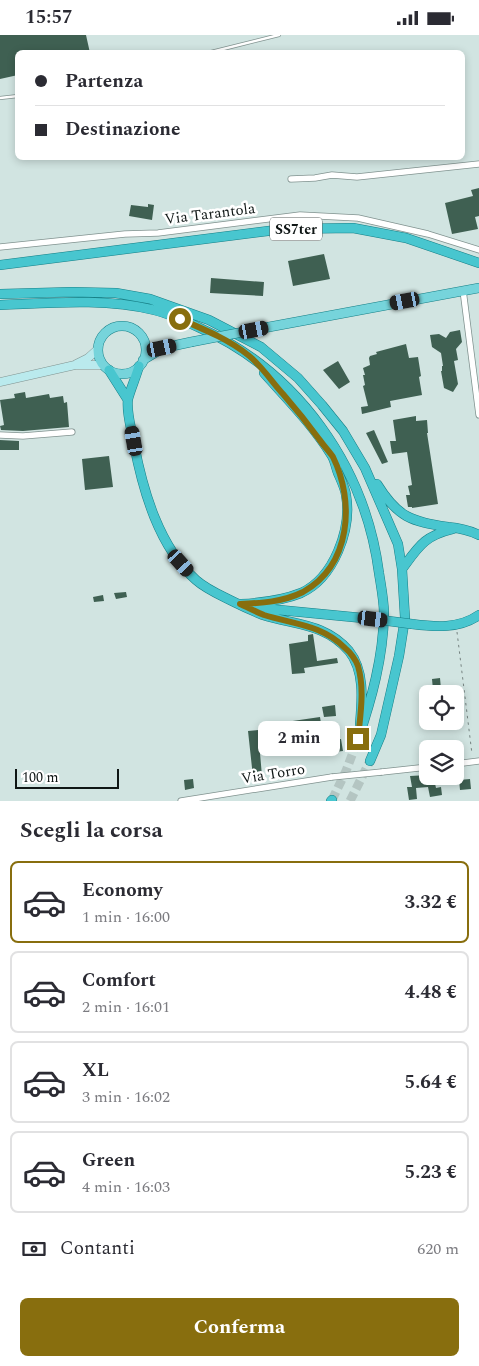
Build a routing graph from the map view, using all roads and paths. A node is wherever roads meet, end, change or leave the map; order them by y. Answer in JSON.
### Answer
{"nodes":[{"id":1,"x":279,"y":35,"type":"edge"},
{"id":2,"x":219,"y":50,"type":"edge"},
{"id":3,"x":15,"y":96,"type":"edge"},
{"id":4,"x":0,"y":98,"type":"edge"},
{"id":5,"x":479,"y":164,"type":"edge"},
{"id":6,"x":292,"y":179,"type":"dead end"},
{"id":7,"x":0,"y":247,"type":"edge"},
{"id":8,"x":479,"y":249,"type":"edge"},
{"id":9,"x":479,"y":263,"type":"edge"},
{"id":10,"x":0,"y":265,"type":"edge"},
{"id":11,"x":479,"y":288,"type":"edge"},
{"id":12,"x":464,"y":290,"type":"junction"},
{"id":13,"x":0,"y":294,"type":"edge"},
{"id":14,"x":0,"y":305,"type":"edge"},
{"id":15,"x":143,"y":340,"type":"junction"},
{"id":16,"x":162,"y":348,"type":"junction"},
{"id":17,"x":98,"y":349,"type":"junction"},
{"id":18,"x":249,"y":355,"type":"junction"},
{"id":19,"x":141,"y":363,"type":"junction"},
{"id":20,"x":75,"y":365,"type":"junction"},
{"id":21,"x":106,"y":368,"type":"junction"},
{"id":22,"x":0,"y":382,"type":"edge"},
{"id":23,"x":128,"y":400,"type":"junction"},
{"id":24,"x":479,"y":415,"type":"edge"},
{"id":25,"x":72,"y":432,"type":"dead end"},
{"id":26,"x":0,"y":435,"type":"edge"},
{"id":27,"x":365,"y":468,"type":"junction"},
{"id":28,"x":459,"y":528,"type":"junction"},
{"id":29,"x":479,"y":535,"type":"edge"},
{"id":30,"x":402,"y":569,"type":"junction"},
{"id":31,"x":240,"y":604,"type":"junction"},
{"id":32,"x":479,"y":615,"type":"edge"},
{"id":33,"x":456,"y":631,"type":"dead end"},
{"id":34,"x":370,"y":761,"type":"tunnel mouth"},
{"id":35,"x":476,"y":761,"type":"edge"},
{"id":36,"x":419,"y":768,"type":"edge"},
{"id":37,"x":181,"y":801,"type":"edge"}],
"edges":[{"from":1,"to":2,"type":"lane"},
{"from":3,"to":4,"type":"lane"},
{"from":5,"to":6,"type":"street"},
{"from":7,"to":8,"type":"street","name":"Via Tarantola"},
{"from":9,"to":10,"type":"highway","number":"SS7ter"},
{"from":11,"to":12,"type":"main road"},
{"from":12,"to":16,"type":"main road","bridge":true},
{"from":12,"to":24,"type":"street"},
{"from":13,"to":27,"type":"highway"},
{"from":14,"to":18,"type":"highway"},
{"from":15,"to":16,"type":"main road"},
{"from":15,"to":17,"type":"main road"},
{"from":15,"to":19,"type":"main road"},
{"from":16,"to":19,"type":"main road"},
{"from":17,"to":20,"type":"main road"},
{"from":17,"to":21,"type":"main road"},
{"from":18,"to":31,"type":"highway"},
{"from":18,"to":31,"type":"highway"},
{"from":19,"to":21,"type":"main road"},
{"from":19,"to":23,"type":"highway"},
{"from":20,"to":21,"type":"main road"},
{"from":20,"to":22,"type":"main road"},
{"from":21,"to":23,"type":"highway"},
{"from":23,"to":31,"type":"highway"},
{"from":25,"to":26,"type":"street"},
{"from":27,"to":28,"type":"highway"},
{"from":27,"to":30,"type":"highway"},
{"from":28,"to":29,"type":"highway"},
{"from":28,"to":30,"type":"highway"},
{"from":30,"to":34,"type":"highway"},
{"from":31,"to":32,"type":"highway","bridge":true},
{"from":33,"to":35,"type":"path"},
{"from":36,"to":37,"type":"street","name":"Via Torro","bridge":true}]}
